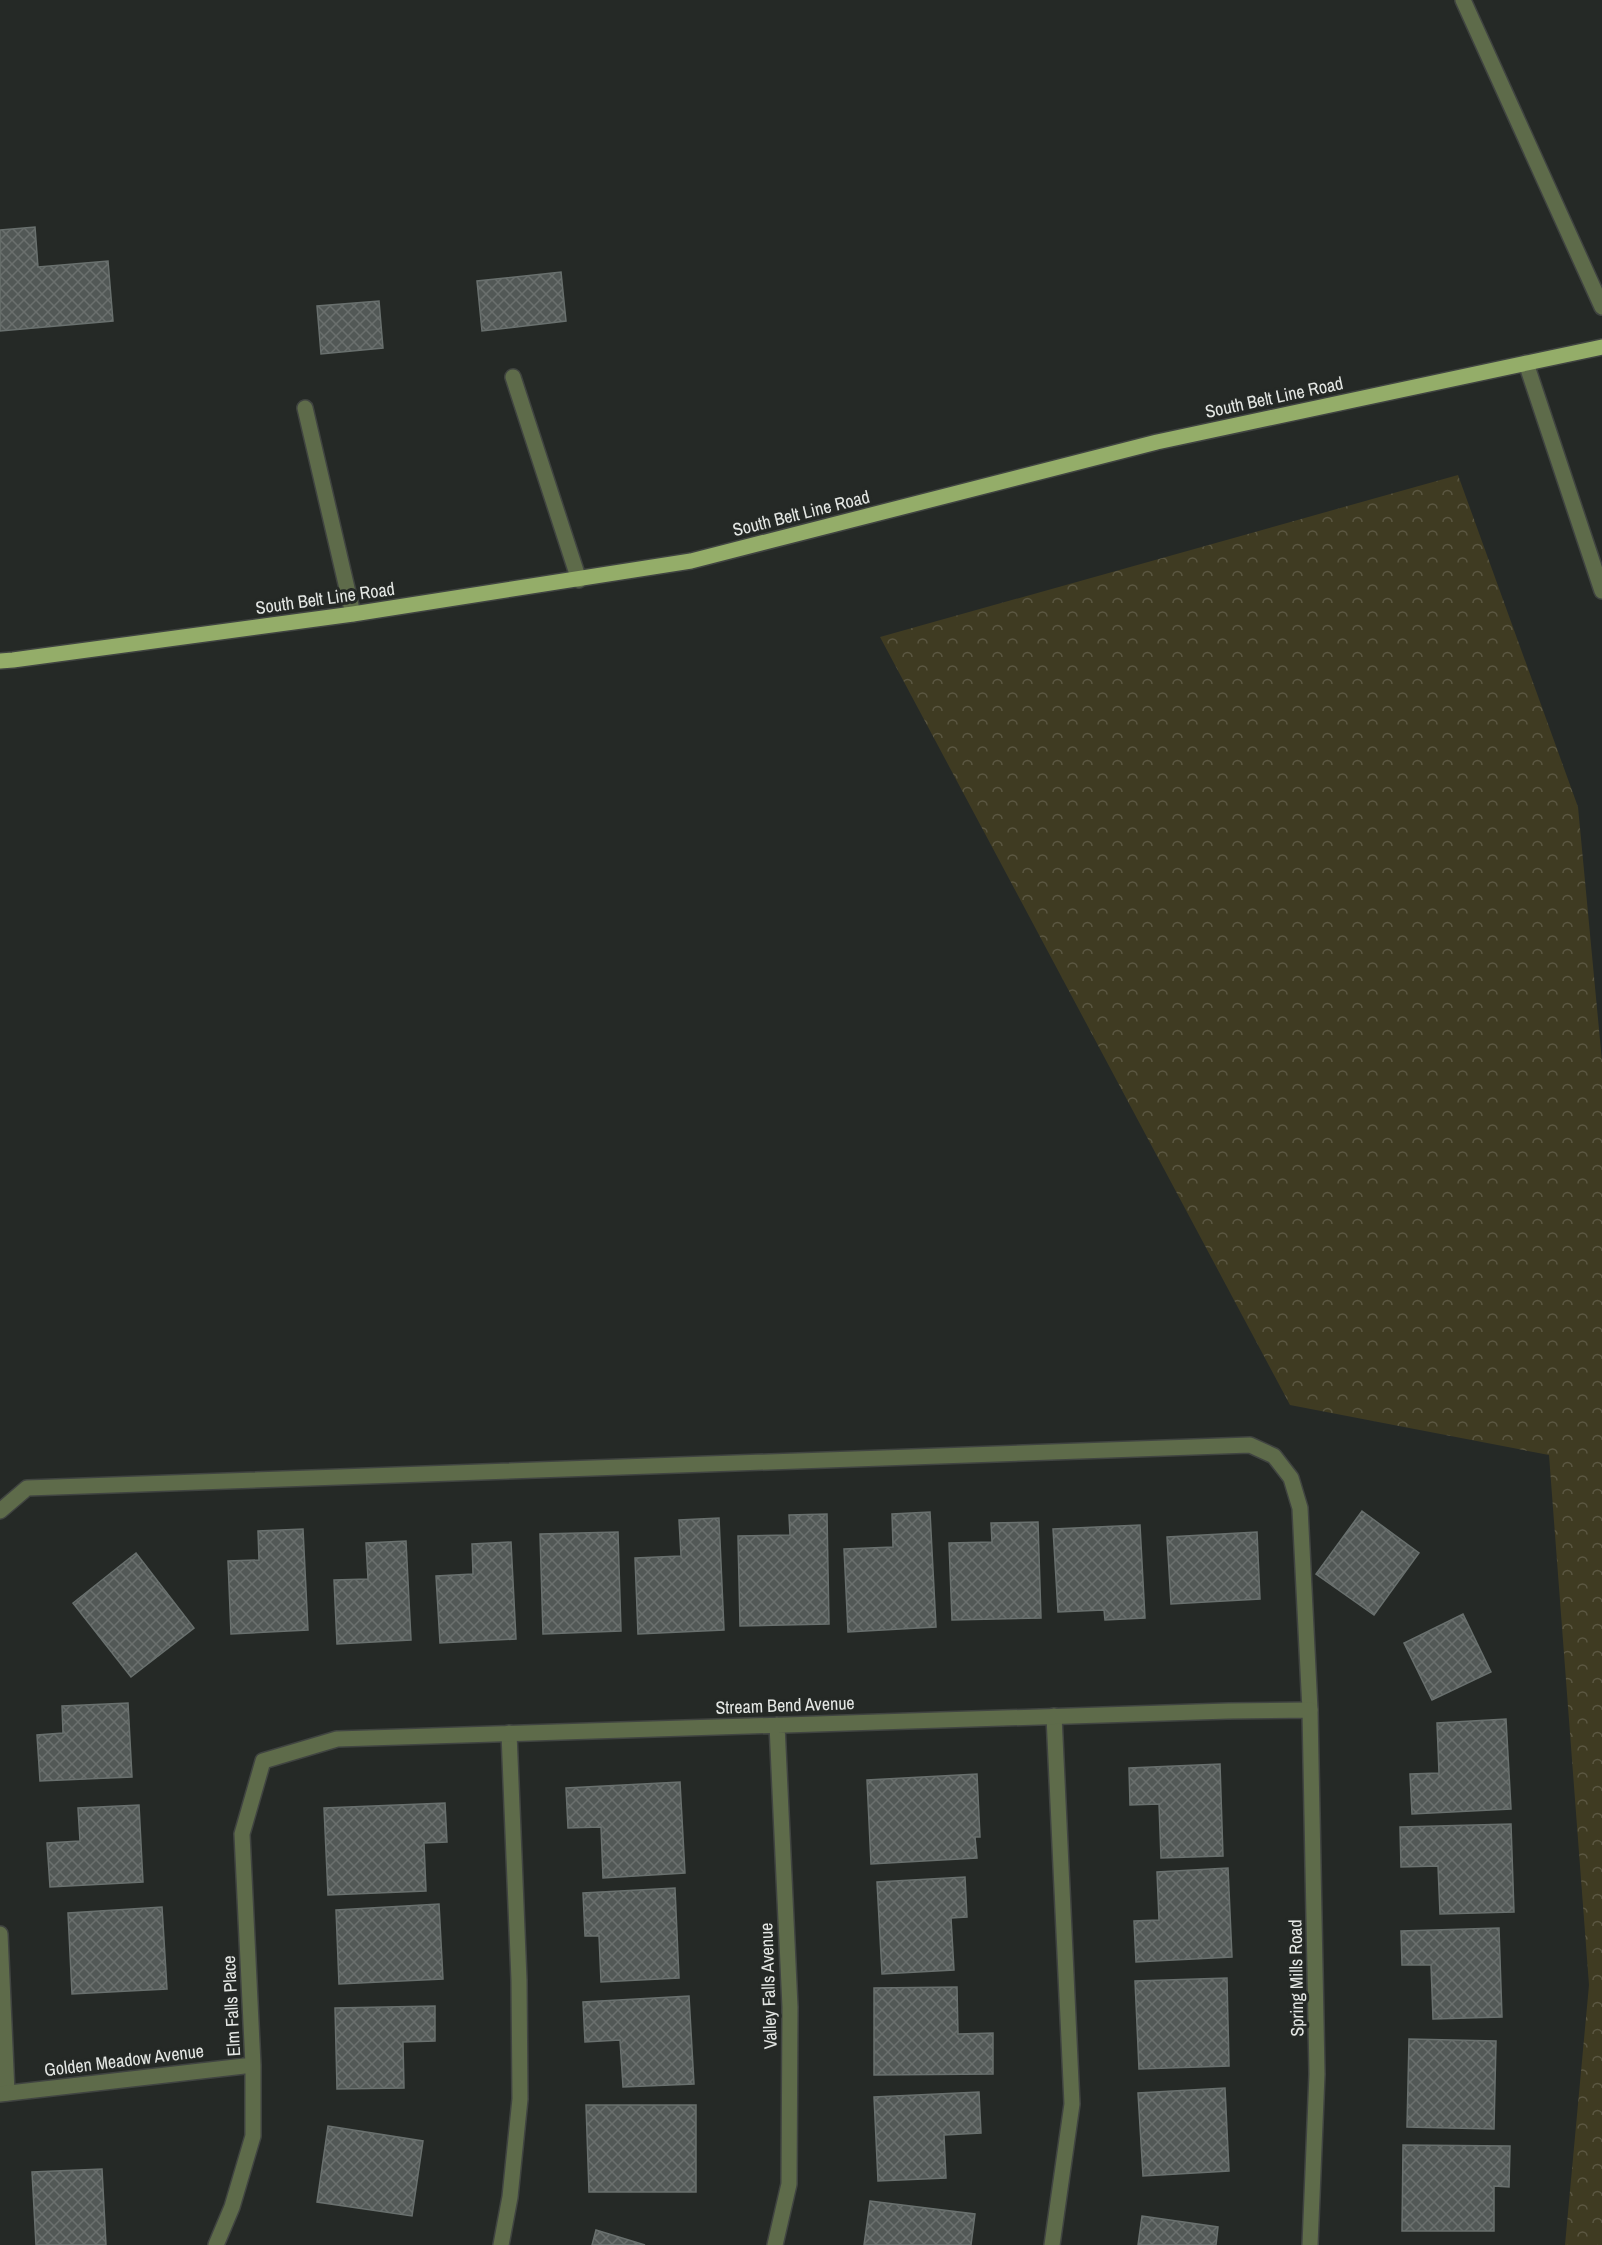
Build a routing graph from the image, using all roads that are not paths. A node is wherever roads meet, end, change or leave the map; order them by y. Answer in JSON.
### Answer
{"nodes":[{"id":1,"x":1463,"y":0,"type":"edge"},
{"id":2,"x":1602,"y":307,"type":"edge"},
{"id":3,"x":1602,"y":347,"type":"edge"},
{"id":4,"x":1526,"y":363,"type":"junction"},
{"id":5,"x":513,"y":376,"type":"dead end"},
{"id":6,"x":305,"y":408,"type":"dead end"},
{"id":7,"x":579,"y":580,"type":"junction"},
{"id":8,"x":1602,"y":591,"type":"edge"},
{"id":9,"x":353,"y":614,"type":"junction"},
{"id":10,"x":0,"y":661,"type":"edge"},
{"id":11,"x":0,"y":1511,"type":"edge"},
{"id":12,"x":1310,"y":1710,"type":"junction"},
{"id":13,"x":1054,"y":1716,"type":"junction"},
{"id":14,"x":777,"y":1725,"type":"junction"},
{"id":15,"x":509,"y":1733,"type":"junction"},
{"id":16,"x":263,"y":1761,"type":"joint"},
{"id":17,"x":0,"y":1934,"type":"edge"},
{"id":18,"x":253,"y":2065,"type":"junction"},
{"id":19,"x":3,"y":2093,"type":"edge"},
{"id":20,"x":216,"y":2245,"type":"edge"},
{"id":21,"x":501,"y":2245,"type":"edge"},
{"id":22,"x":775,"y":2245,"type":"edge"},
{"id":23,"x":1053,"y":2245,"type":"edge"},
{"id":24,"x":1310,"y":2245,"type":"edge"}],
"edges":[{"from":1,"to":2,"type":"street"},
{"from":3,"to":4,"type":"main road","name":"South Belt Line Road"},
{"from":4,"to":7,"type":"main road","name":"South Belt Line Road"},
{"from":4,"to":8,"type":"street"},
{"from":5,"to":7,"type":"street"},
{"from":6,"to":9,"type":"street"},
{"from":7,"to":9,"type":"main road","name":"South Belt Line Road"},
{"from":9,"to":10,"type":"main road","name":"South Belt Line Road"},
{"from":11,"to":12,"type":"street","name":"Spring Mills Road"},
{"from":12,"to":13,"type":"street","name":"Stream Bend Avenue"},
{"from":12,"to":24,"type":"street","name":"Spring Mills Road"},
{"from":13,"to":14,"type":"street","name":"Stream Bend Avenue"},
{"from":13,"to":23,"type":"street"},
{"from":14,"to":15,"type":"street","name":"Stream Bend Avenue"},
{"from":14,"to":22,"type":"street","name":"Valley Falls Avenue"},
{"from":15,"to":16,"type":"street","name":"Stream Bend Avenue"},
{"from":15,"to":21,"type":"street"},
{"from":16,"to":18,"type":"street","name":"Elm Falls Place"},
{"from":17,"to":19,"type":"street"},
{"from":18,"to":19,"type":"street","name":"Golden Meadow Avenue"},
{"from":18,"to":20,"type":"street","name":"Elm Falls Place"}]}
